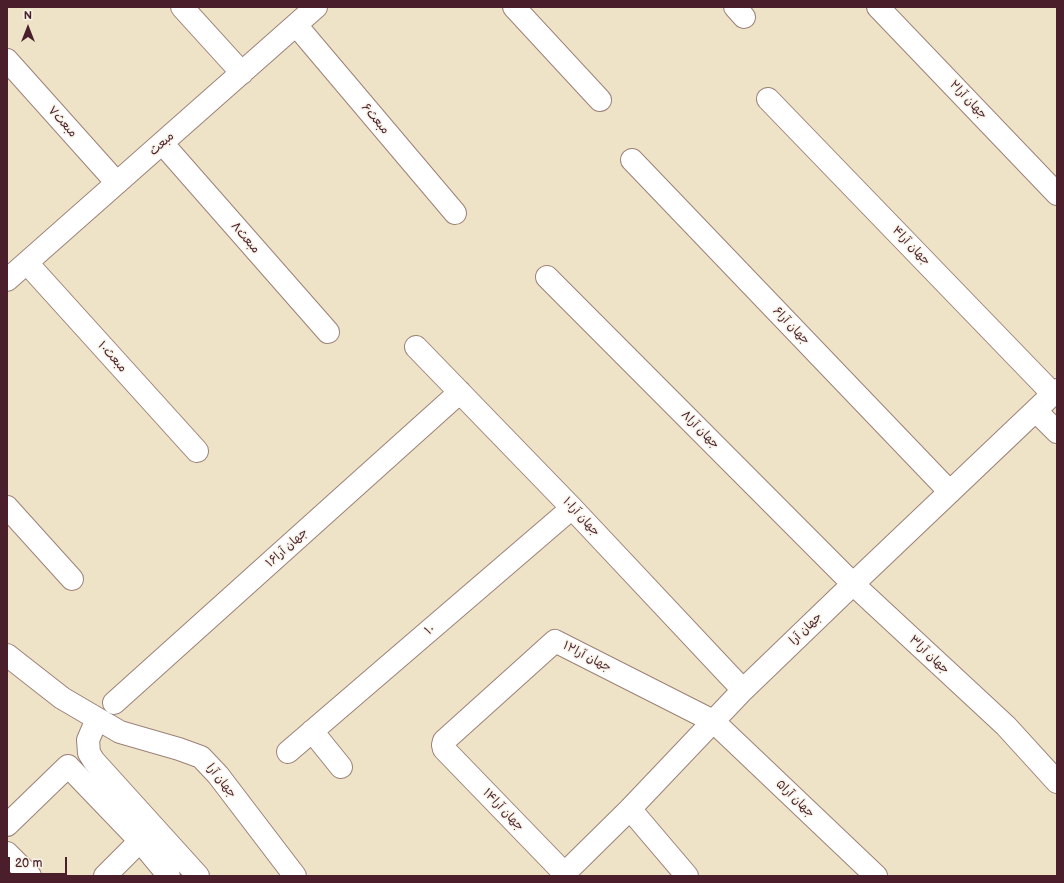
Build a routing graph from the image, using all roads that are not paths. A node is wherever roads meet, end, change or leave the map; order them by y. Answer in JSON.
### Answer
{"nodes":[{"id":1,"x":182,"y":7,"type":"edge"},
{"id":2,"x":316,"y":7,"type":"edge"},
{"id":3,"x":514,"y":7,"type":"edge"},
{"id":4,"x":878,"y":7,"type":"edge"},
{"id":5,"x":296,"y":25,"type":"junction"},
{"id":6,"x":7,"y":60,"type":"edge"},
{"id":7,"x":242,"y":73,"type":"junction"},
{"id":8,"x":768,"y":99,"type":"dead end"},
{"id":9,"x":600,"y":100,"type":"dead end"},
{"id":10,"x":162,"y":143,"type":"junction"},
{"id":11,"x":632,"y":160,"type":"dead end"},
{"id":12,"x":117,"y":183,"type":"junction"},
{"id":13,"x":1057,"y":194,"type":"edge"},
{"id":14,"x":455,"y":213,"type":"dead end"},
{"id":15,"x":27,"y":263,"type":"junction"},
{"id":16,"x":547,"y":277,"type":"dead end"},
{"id":17,"x":7,"y":280,"type":"edge"},
{"id":18,"x":328,"y":332,"type":"dead end"},
{"id":19,"x":416,"y":347,"type":"dead end"},
{"id":20,"x":460,"y":392,"type":"junction"},
{"id":21,"x":1055,"y":392,"type":"edge"},
{"id":22,"x":1036,"y":411,"type":"junction"},
{"id":23,"x":1057,"y":432,"type":"edge"},
{"id":24,"x":197,"y":451,"type":"dead end"},
{"id":25,"x":950,"y":492,"type":"junction"},
{"id":26,"x":7,"y":506,"type":"edge"},
{"id":27,"x":572,"y":508,"type":"junction"},
{"id":28,"x":72,"y":579,"type":"dead end"},
{"id":29,"x":853,"y":584,"type":"junction"},
{"id":30,"x":7,"y":655,"type":"edge"},
{"id":31,"x":743,"y":690,"type":"junction"},
{"id":32,"x":114,"y":703,"type":"dead end"},
{"id":33,"x":97,"y":719,"type":"junction"},
{"id":34,"x":714,"y":721,"type":"junction"},
{"id":35,"x":312,"y":731,"type":"junction"},
{"id":36,"x":443,"y":745,"type":"joint"},
{"id":37,"x":288,"y":752,"type":"dead end"},
{"id":38,"x":341,"y":767,"type":"dead end"},
{"id":39,"x":1057,"y":782,"type":"edge"},
{"id":40,"x":630,"y":809,"type":"junction"},
{"id":41,"x":7,"y":825,"type":"edge"},
{"id":42,"x":140,"y":841,"type":"junction"},
{"id":43,"x":7,"y":853,"type":"edge"},
{"id":44,"x":563,"y":875,"type":"edge"},
{"id":45,"x":30,"y":876,"type":"edge"},
{"id":46,"x":105,"y":876,"type":"edge"},
{"id":47,"x":170,"y":876,"type":"edge"},
{"id":48,"x":198,"y":876,"type":"edge"},
{"id":49,"x":294,"y":876,"type":"edge"},
{"id":50,"x":687,"y":876,"type":"edge"},
{"id":51,"x":876,"y":876,"type":"edge"}],
"edges":[{"from":1,"to":7,"type":"street"},
{"from":2,"to":5,"type":"street","name":"مبعث"},
{"from":3,"to":9,"type":"street"},
{"from":4,"to":13,"type":"street","name":"جهان آرا۲"},
{"from":5,"to":7,"type":"street","name":"مبعث"},
{"from":5,"to":14,"type":"street","name":"مبعث۶"},
{"from":6,"to":12,"type":"street","name":"مبعث۷"},
{"from":7,"to":10,"type":"street","name":"مبعث"},
{"from":8,"to":21,"type":"street","name":"جهان آرا۴"},
{"from":10,"to":12,"type":"street","name":"مبعث"},
{"from":10,"to":18,"type":"street","name":"مبعث۸"},
{"from":11,"to":25,"type":"street","name":"جهان آرا۶"},
{"from":12,"to":15,"type":"street","name":"مبعث"},
{"from":15,"to":17,"type":"street","name":"مبعث"},
{"from":15,"to":24,"type":"street","name":"مبعث۱۰"},
{"from":16,"to":29,"type":"street","name":"جهان آرا۸"},
{"from":19,"to":20,"type":"street","name":"جهان آرا۱۰"},
{"from":20,"to":27,"type":"street","name":"جهان آرا۱۰"},
{"from":20,"to":32,"type":"street","name":"جهان آرا۱۶"},
{"from":21,"to":22,"type":"street","name":"جهان آرا"},
{"from":22,"to":23,"type":"street"},
{"from":22,"to":25,"type":"street","name":"جهان آرا"},
{"from":25,"to":29,"type":"street","name":"جهان آرا"},
{"from":26,"to":28,"type":"street"},
{"from":27,"to":31,"type":"street","name":"جهان آرا۱۰"},
{"from":27,"to":35,"type":"street","name":"۱۰"},
{"from":29,"to":31,"type":"street","name":"جهان آرا"},
{"from":29,"to":39,"type":"street","name":"جهان آرا۳"},
{"from":30,"to":33,"type":"street","name":"جهان آرا"},
{"from":31,"to":34,"type":"street","name":"جهان آرا"},
{"from":33,"to":48,"type":"street"},
{"from":33,"to":49,"type":"street","name":"جهان آرا"},
{"from":34,"to":36,"type":"street","name":"جهان آرا۱۲"},
{"from":34,"to":40,"type":"street","name":"جهان آرا"},
{"from":34,"to":51,"type":"street","name":"جهان آرا۵"},
{"from":35,"to":37,"type":"street","name":"۱۰"},
{"from":35,"to":38,"type":"street"},
{"from":36,"to":44,"type":"street","name":"جهان آرا۱۴"},
{"from":40,"to":44,"type":"street","name":"جهان آرا"},
{"from":40,"to":50,"type":"street"},
{"from":41,"to":42,"type":"street"},
{"from":42,"to":46,"type":"street"},
{"from":42,"to":47,"type":"street"},
{"from":43,"to":45,"type":"street"}]}
